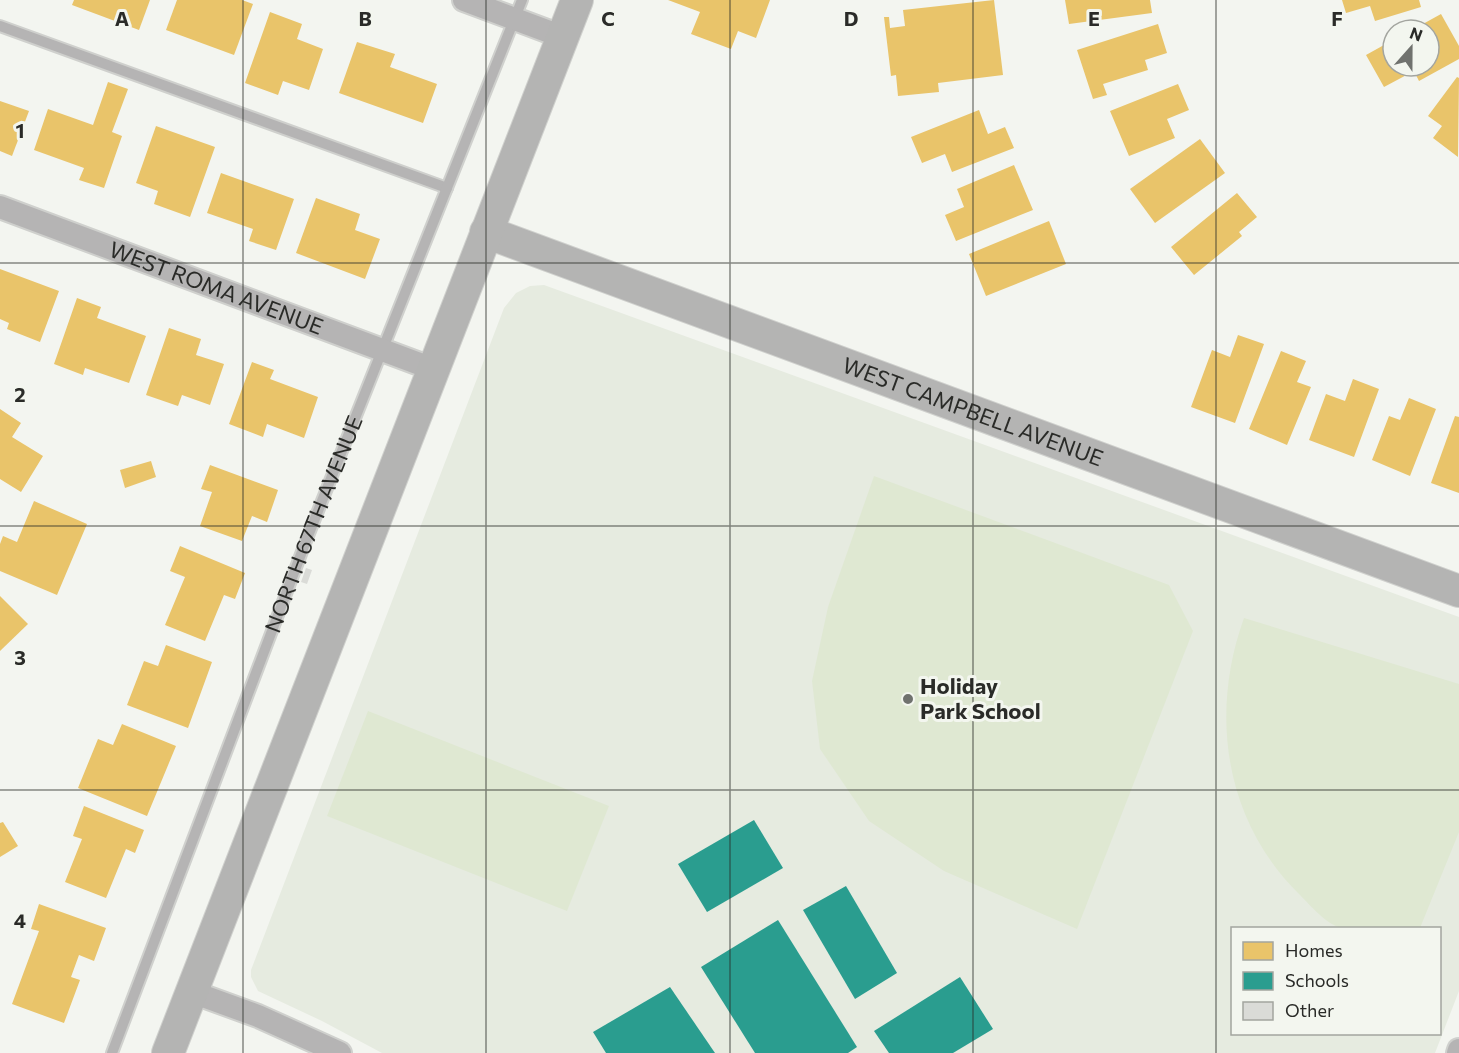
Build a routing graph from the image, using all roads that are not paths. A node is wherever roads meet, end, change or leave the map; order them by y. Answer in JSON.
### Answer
{"nodes":[{"id":1,"x":464,"y":0,"type":"edge"},
{"id":2,"x":577,"y":0,"type":"edge"},
{"id":3,"x":518,"y":9,"type":"edge"},
{"id":4,"x":0,"y":26,"type":"edge"},
{"id":5,"x":563,"y":37,"type":"junction"},
{"id":6,"x":447,"y":188,"type":"junction"},
{"id":7,"x":0,"y":207,"type":"edge"},
{"id":8,"x":486,"y":232,"type":"junction"},
{"id":9,"x":381,"y":348,"type":"junction"},
{"id":10,"x":433,"y":369,"type":"junction"},
{"id":11,"x":1459,"y":591,"type":"edge"},
{"id":12,"x":192,"y":992,"type":"junction"},
{"id":13,"x":112,"y":1053,"type":"edge"},
{"id":14,"x":168,"y":1053,"type":"edge"},
{"id":15,"x":340,"y":1053,"type":"edge"}],
"edges":[{"from":1,"to":3,"type":"street"},
{"from":2,"to":5,"type":"main road"},
{"from":3,"to":5,"type":"street"},
{"from":3,"to":6,"type":"lane","name":"NORTH 67TH AVENUE"},
{"from":4,"to":6,"type":"lane"},
{"from":5,"to":8,"type":"main road"},
{"from":6,"to":9,"type":"lane","name":"NORTH 67TH AVENUE"},
{"from":7,"to":9,"type":"street","name":"WEST ROMA AVENUE"},
{"from":8,"to":10,"type":"main road"},
{"from":8,"to":11,"type":"main road","name":"WEST CAMPBELL AVENUE"},
{"from":9,"to":10,"type":"street","name":"WEST ROMA AVENUE"},
{"from":9,"to":13,"type":"lane","name":"NORTH 67TH AVENUE"},
{"from":10,"to":12,"type":"main road"},
{"from":12,"to":14,"type":"main road"},
{"from":12,"to":15,"type":"street"}]}
